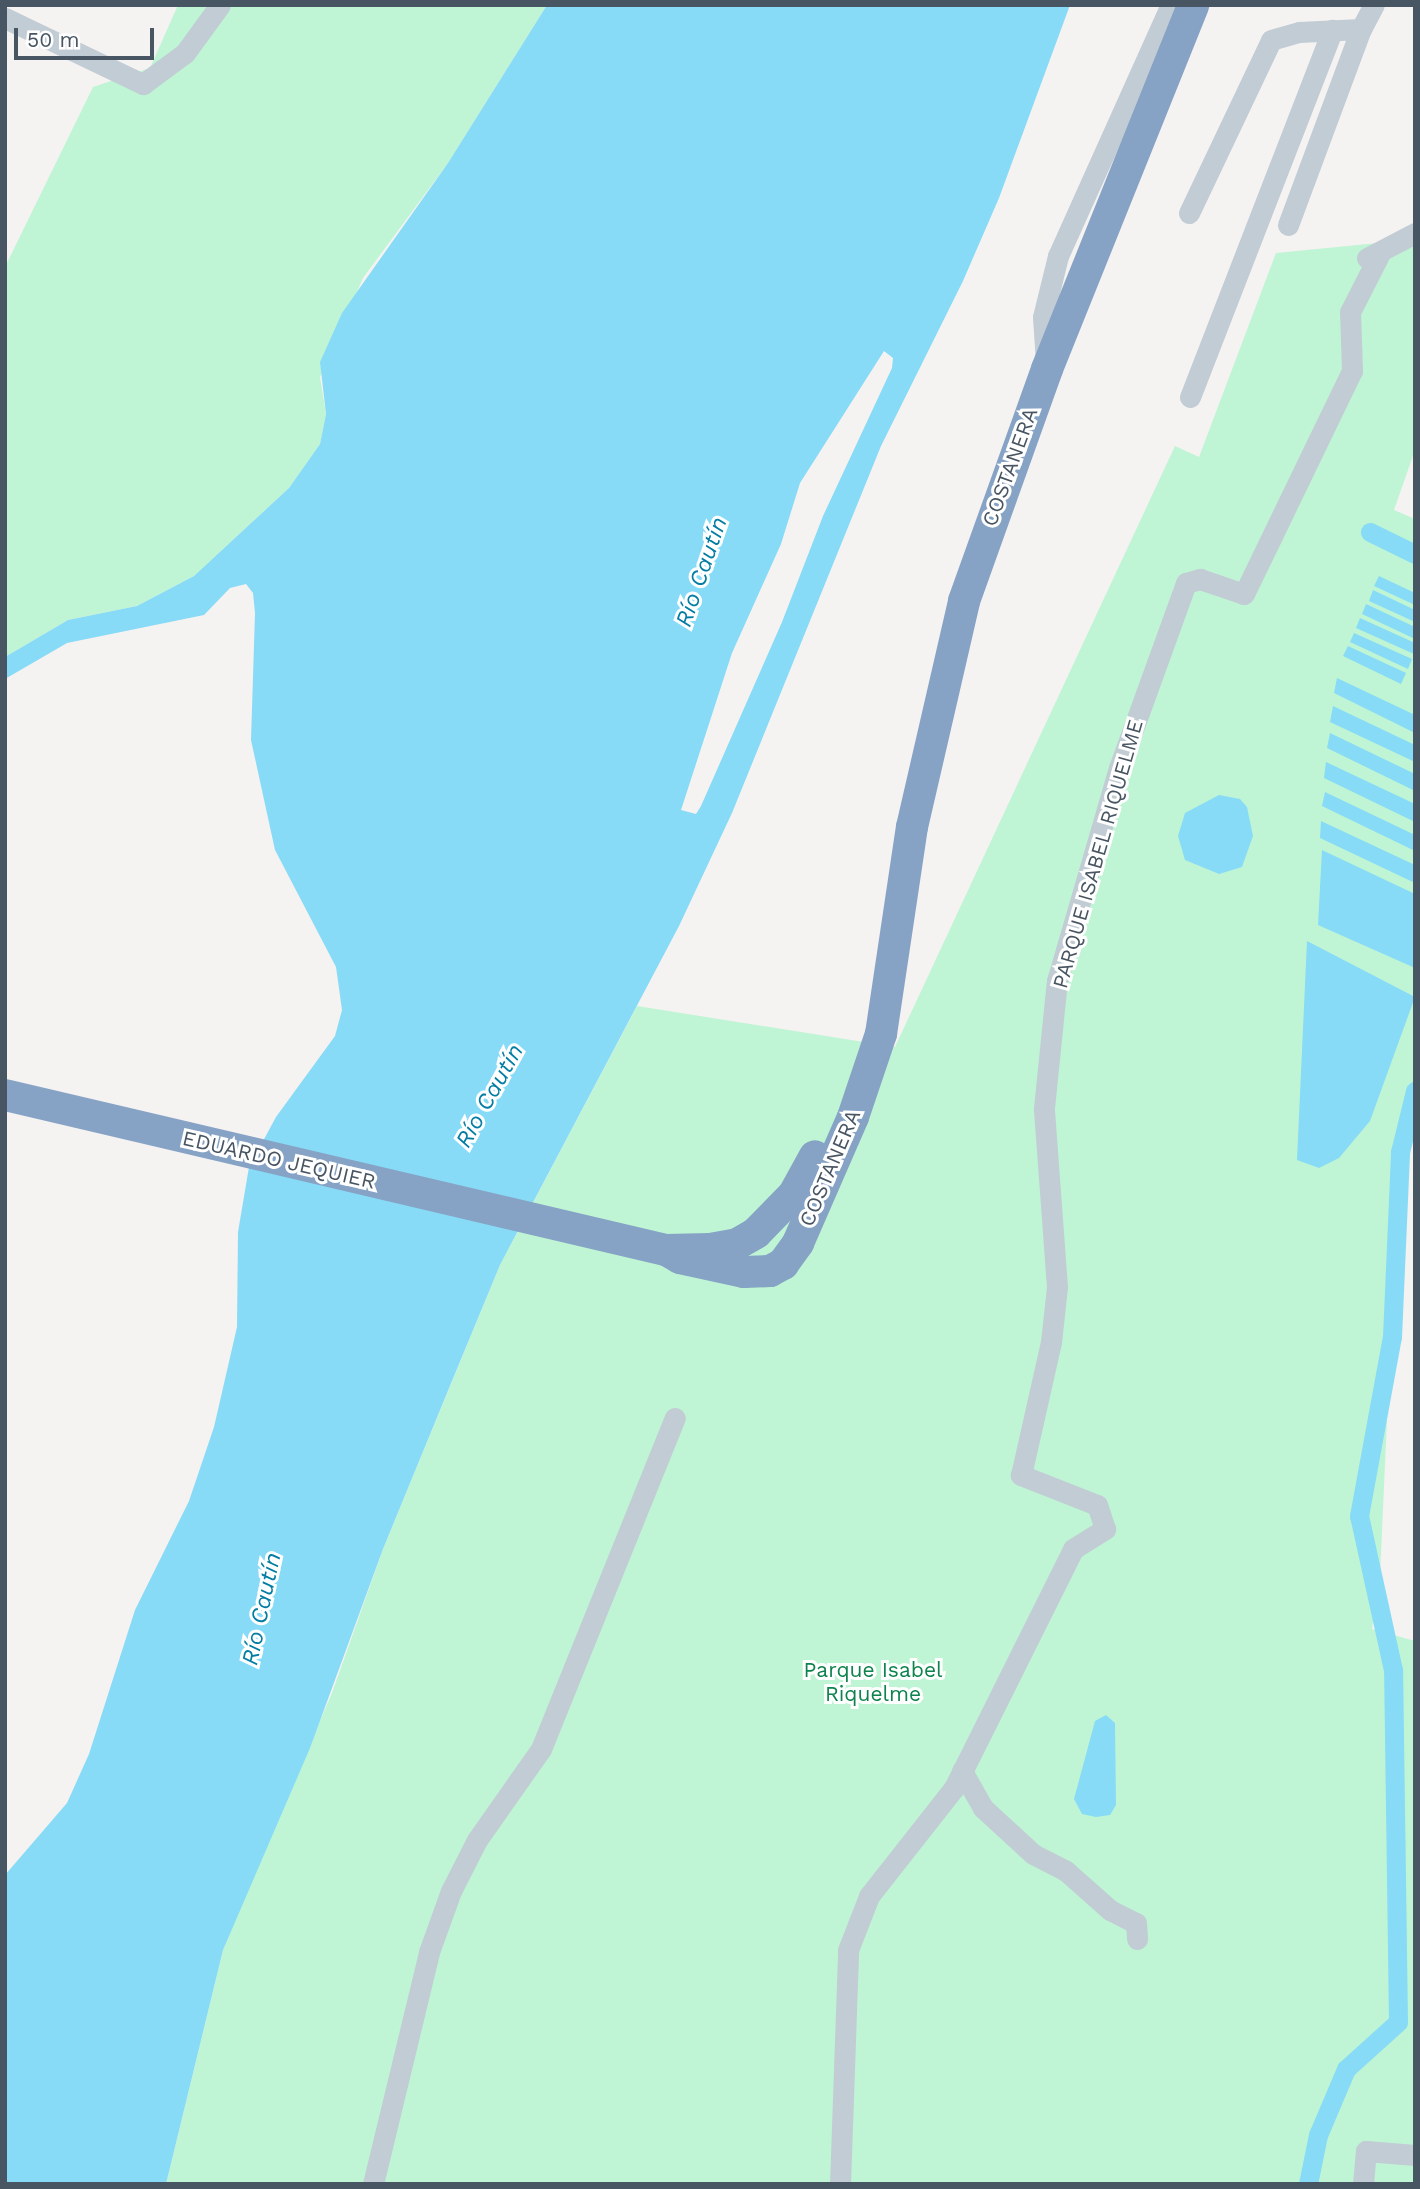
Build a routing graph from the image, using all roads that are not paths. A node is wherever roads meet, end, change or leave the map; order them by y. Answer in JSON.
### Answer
{"nodes":[{"id":1,"x":220,"y":5,"type":"edge"},
{"id":2,"x":1171,"y":5,"type":"edge"},
{"id":3,"x":1193,"y":5,"type":"edge"},
{"id":4,"x":1374,"y":5,"type":"edge"},
{"id":5,"x":5,"y":18,"type":"edge"},
{"id":6,"x":1361,"y":29,"type":"junction"},
{"id":7,"x":1332,"y":30,"type":"junction"},
{"id":8,"x":1189,"y":213,"type":"dead end"},
{"id":9,"x":1288,"y":225,"type":"dead end"},
{"id":10,"x":1415,"y":233,"type":"edge"},
{"id":11,"x":1380,"y":253,"type":"junction"},
{"id":12,"x":1360,"y":261,"type":"dead end"},
{"id":13,"x":1047,"y":369,"type":"junction"},
{"id":14,"x":1190,"y":397,"type":"dead end"},
{"id":15,"x":5,"y":1095,"type":"edge"},
{"id":16,"x":553,"y":1224,"type":"joint"},
{"id":17,"x":675,"y":1418,"type":"dead end"},
{"id":18,"x":962,"y":1771,"type":"junction"},
{"id":19,"x":1137,"y":1939,"type":"dead end"},
{"id":20,"x":1415,"y":2155,"type":"edge"},
{"id":21,"x":373,"y":2184,"type":"edge"},
{"id":22,"x":840,"y":2184,"type":"edge"},
{"id":23,"x":1363,"y":2184,"type":"edge"}],
"edges":[{"from":1,"to":5,"type":"street"},
{"from":2,"to":13,"type":"street"},
{"from":3,"to":13,"type":"highway","name":"COSTANERA"},
{"from":4,"to":6,"type":"street"},
{"from":6,"to":7,"type":"street"},
{"from":6,"to":9,"type":"street"},
{"from":7,"to":8,"type":"street"},
{"from":7,"to":14,"type":"street"},
{"from":10,"to":11,"type":"street"},
{"from":11,"to":12,"type":"street"},
{"from":11,"to":18,"type":"street","name":"PARQUE ISABEL RIQUELME"},
{"from":13,"to":16,"type":"highway","name":"COSTANERA"},
{"from":15,"to":16,"type":"highway","name":"EDUARDO JEQUIER"},
{"from":17,"to":21,"type":"street"},
{"from":18,"to":19,"type":"street"},
{"from":18,"to":22,"type":"street","name":"PARQUE ISABEL RIQUELME"},
{"from":20,"to":23,"type":"street"}]}
